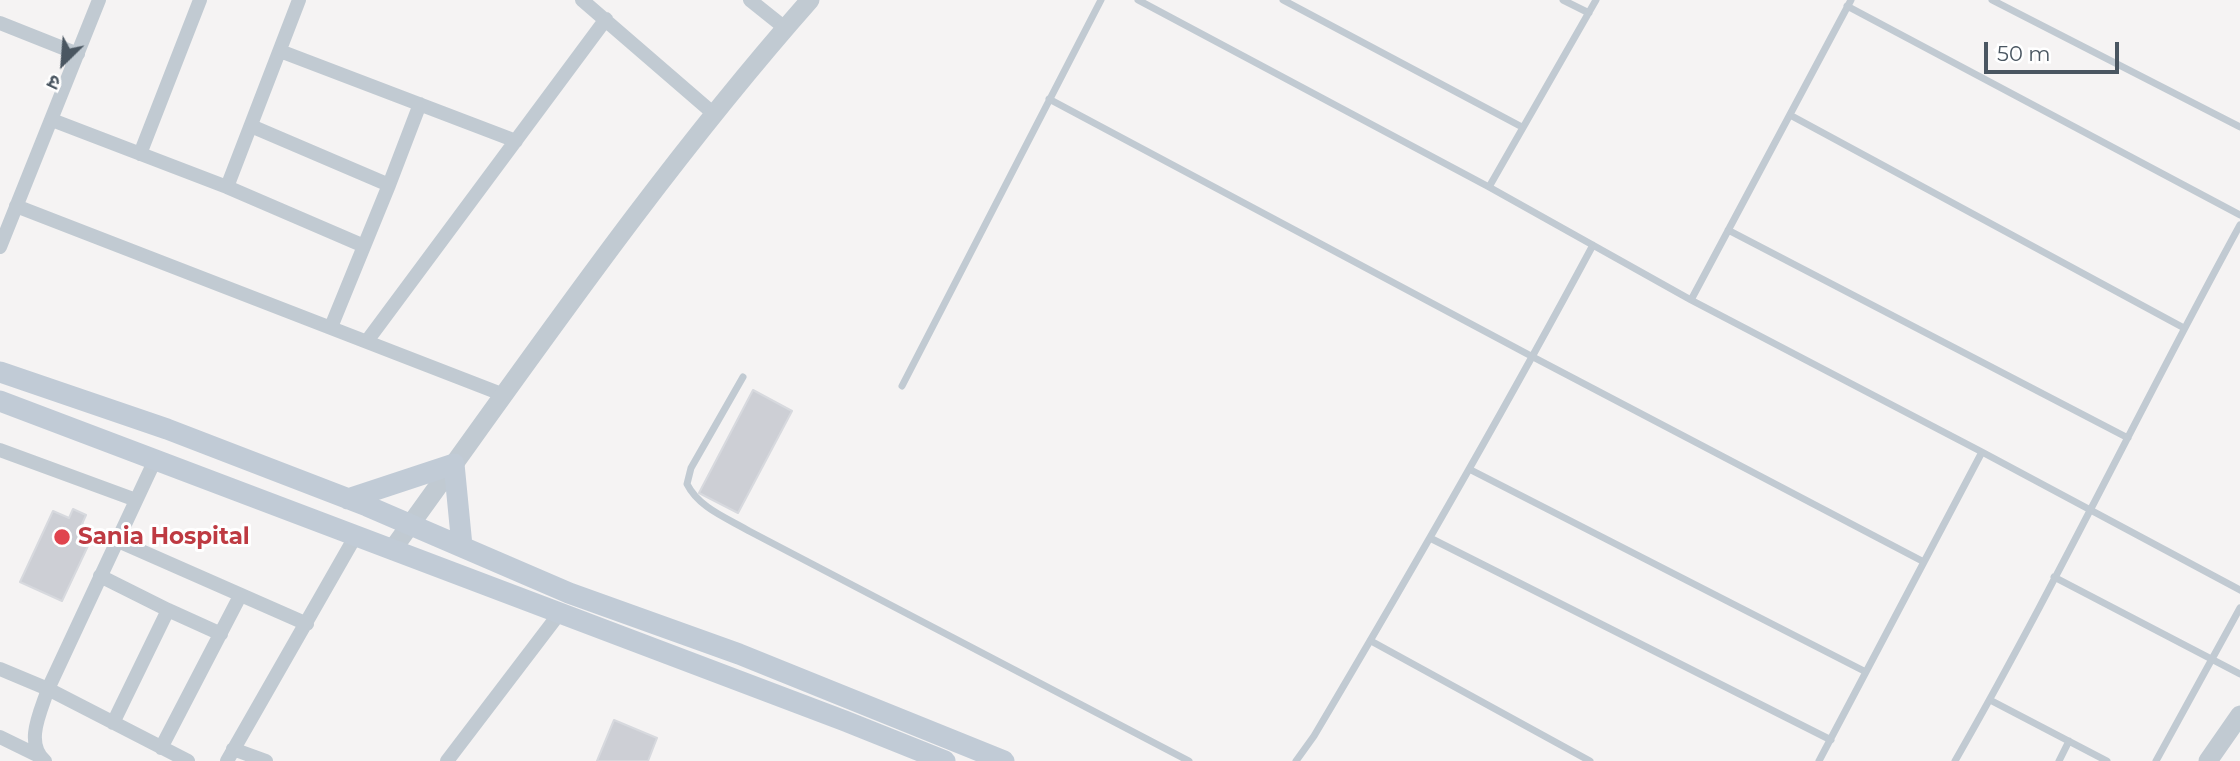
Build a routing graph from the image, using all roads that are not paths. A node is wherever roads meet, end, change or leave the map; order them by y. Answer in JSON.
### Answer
{"nodes":[{"id":1,"x":99,"y":0,"type":"edge"},
{"id":2,"x":200,"y":0,"type":"edge"},
{"id":3,"x":299,"y":0,"type":"edge"},
{"id":4,"x":582,"y":0,"type":"edge"},
{"id":5,"x":750,"y":0,"type":"edge"},
{"id":6,"x":810,"y":0,"type":"edge"},
{"id":7,"x":1101,"y":0,"type":"edge"},
{"id":8,"x":1138,"y":0,"type":"edge"},
{"id":9,"x":1283,"y":0,"type":"edge"},
{"id":10,"x":1563,"y":0,"type":"edge"},
{"id":11,"x":1596,"y":0,"type":"edge"},
{"id":12,"x":1992,"y":0,"type":"edge"},
{"id":13,"x":1849,"y":3,"type":"edge"},
{"id":14,"x":1589,"y":13,"type":"junction"},
{"id":15,"x":606,"y":19,"type":"junction"},
{"id":16,"x":0,"y":23,"type":"edge"},
{"id":17,"x":785,"y":28,"type":"junction"},
{"id":18,"x":280,"y":51,"type":"junction"},
{"id":19,"x":78,"y":54,"type":"junction"},
{"id":20,"x":1049,"y":99,"type":"junction"},
{"id":21,"x":420,"y":104,"type":"junction"},
{"id":22,"x":714,"y":114,"type":"junction"},
{"id":23,"x":1790,"y":115,"type":"junction"},
{"id":24,"x":52,"y":120,"type":"junction"},
{"id":25,"x":251,"y":126,"type":"junction"},
{"id":26,"x":1522,"y":127,"type":"junction"},
{"id":27,"x":2240,"y":127,"type":"edge"},
{"id":28,"x":516,"y":141,"type":"junction"},
{"id":29,"x":140,"y":154,"type":"junction"},
{"id":30,"x":389,"y":185,"type":"junction"},
{"id":31,"x":227,"y":187,"type":"junction"},
{"id":32,"x":1489,"y":187,"type":"junction"},
{"id":33,"x":16,"y":206,"type":"junction"},
{"id":34,"x":2240,"y":215,"type":"edge"},
{"id":35,"x":2240,"y":225,"type":"edge"},
{"id":36,"x":1728,"y":230,"type":"junction"},
{"id":37,"x":1593,"y":245,"type":"junction"},
{"id":38,"x":364,"y":246,"type":"junction"},
{"id":39,"x":0,"y":247,"type":"edge"},
{"id":40,"x":1691,"y":300,"type":"junction"},
{"id":41,"x":331,"y":327,"type":"junction"},
{"id":42,"x":2183,"y":328,"type":"junction"},
{"id":43,"x":367,"y":341,"type":"junction"},
{"id":44,"x":1533,"y":357,"type":"junction"},
{"id":45,"x":0,"y":372,"type":"edge"},
{"id":46,"x":743,"y":377,"type":"dead end"},
{"id":47,"x":902,"y":386,"type":"dead end"},
{"id":48,"x":504,"y":395,"type":"junction"},
{"id":49,"x":0,"y":401,"type":"edge"},
{"id":50,"x":2128,"y":438,"type":"junction"},
{"id":51,"x":0,"y":450,"type":"edge"},
{"id":52,"x":1982,"y":452,"type":"junction"},
{"id":53,"x":155,"y":460,"type":"junction"},
{"id":54,"x":454,"y":464,"type":"junction"},
{"id":55,"x":1469,"y":469,"type":"junction"},
{"id":56,"x":348,"y":499,"type":"junction"},
{"id":57,"x":136,"y":500,"type":"junction"},
{"id":58,"x":2090,"y":509,"type":"junction"},
{"id":59,"x":411,"y":524,"type":"junction"},
{"id":60,"x":355,"y":537,"type":"junction"},
{"id":61,"x":1430,"y":538,"type":"junction"},
{"id":62,"x":116,"y":540,"type":"junction"},
{"id":63,"x":462,"y":546,"type":"junction"},
{"id":64,"x":392,"y":550,"type":"junction"},
{"id":65,"x":1924,"y":562,"type":"junction"},
{"id":66,"x":100,"y":576,"type":"junction"},
{"id":67,"x":2054,"y":577,"type":"junction"},
{"id":68,"x":2240,"y":590,"type":"edge"},
{"id":69,"x":240,"y":596,"type":"junction"},
{"id":70,"x":2240,"y":608,"type":"edge"},
{"id":71,"x":168,"y":610,"type":"junction"},
{"id":72,"x":559,"y":614,"type":"junction"},
{"id":73,"x":307,"y":624,"type":"junction"},
{"id":74,"x":221,"y":634,"type":"junction"},
{"id":75,"x":1371,"y":641,"type":"junction"},
{"id":76,"x":2211,"y":659,"type":"junction"},
{"id":77,"x":0,"y":669,"type":"edge"},
{"id":78,"x":1866,"y":672,"type":"junction"},
{"id":79,"x":2240,"y":674,"type":"edge"},
{"id":80,"x":48,"y":689,"type":"junction"},
{"id":81,"x":1990,"y":700,"type":"junction"},
{"id":82,"x":2240,"y":715,"type":"edge"},
{"id":83,"x":113,"y":723,"type":"junction"},
{"id":84,"x":0,"y":737,"type":"edge"},
{"id":85,"x":1830,"y":740,"type":"junction"},
{"id":86,"x":2069,"y":741,"type":"junction"},
{"id":87,"x":161,"y":748,"type":"junction"},
{"id":88,"x":230,"y":755,"type":"edge"},
{"id":89,"x":43,"y":759,"type":"edge"},
{"id":90,"x":188,"y":761,"type":"edge"},
{"id":91,"x":266,"y":761,"type":"edge"},
{"id":92,"x":447,"y":761,"type":"edge"},
{"id":93,"x":945,"y":761,"type":"edge"},
{"id":94,"x":1004,"y":761,"type":"edge"},
{"id":95,"x":1189,"y":761,"type":"edge"},
{"id":96,"x":1296,"y":761,"type":"edge"},
{"id":97,"x":1590,"y":761,"type":"edge"},
{"id":98,"x":1819,"y":761,"type":"edge"},
{"id":99,"x":1955,"y":761,"type":"edge"},
{"id":100,"x":2059,"y":761,"type":"edge"},
{"id":101,"x":2107,"y":761,"type":"edge"},
{"id":102,"x":2157,"y":761,"type":"edge"},
{"id":103,"x":2208,"y":761,"type":"edge"}],
"edges":[{"from":1,"to":19,"type":"street"},
{"from":2,"to":29,"type":"street"},
{"from":3,"to":18,"type":"street"},
{"from":4,"to":15,"type":"street"},
{"from":5,"to":17,"type":"street"},
{"from":6,"to":17,"type":"street"},
{"from":7,"to":20,"type":"lane"},
{"from":8,"to":32,"type":"lane"},
{"from":9,"to":26,"type":"lane"},
{"from":10,"to":14,"type":"lane"},
{"from":11,"to":14,"type":"lane"},
{"from":12,"to":27,"type":"lane"},
{"from":13,"to":23,"type":"lane"},
{"from":13,"to":34,"type":"lane"},
{"from":14,"to":26,"type":"lane"},
{"from":15,"to":22,"type":"street"},
{"from":15,"to":28,"type":"street"},
{"from":16,"to":19,"type":"street"},
{"from":17,"to":22,"type":"street"},
{"from":18,"to":21,"type":"street"},
{"from":18,"to":25,"type":"street"},
{"from":19,"to":24,"type":"street"},
{"from":20,"to":44,"type":"lane"},
{"from":20,"to":47,"type":"lane"},
{"from":21,"to":28,"type":"street"},
{"from":21,"to":30,"type":"street"},
{"from":22,"to":48,"type":"street"},
{"from":23,"to":36,"type":"lane"},
{"from":23,"to":42,"type":"lane"},
{"from":24,"to":29,"type":"street"},
{"from":24,"to":33,"type":"street"},
{"from":25,"to":30,"type":"street"},
{"from":25,"to":31,"type":"street"},
{"from":26,"to":32,"type":"lane"},
{"from":28,"to":43,"type":"street"},
{"from":29,"to":31,"type":"street"},
{"from":30,"to":38,"type":"street"},
{"from":31,"to":38,"type":"street"},
{"from":32,"to":37,"type":"lane"},
{"from":33,"to":39,"type":"street"},
{"from":33,"to":41,"type":"street"},
{"from":35,"to":42,"type":"lane"},
{"from":36,"to":40,"type":"lane"},
{"from":36,"to":50,"type":"lane"},
{"from":37,"to":40,"type":"lane"},
{"from":37,"to":44,"type":"lane"},
{"from":38,"to":41,"type":"street"},
{"from":40,"to":52,"type":"lane"},
{"from":41,"to":43,"type":"street"},
{"from":42,"to":50,"type":"lane"},
{"from":43,"to":48,"type":"street"},
{"from":44,"to":55,"type":"lane"},
{"from":44,"to":65,"type":"lane"},
{"from":45,"to":56,"type":"main road"},
{"from":46,"to":95,"type":"lane"},
{"from":48,"to":54,"type":"street"},
{"from":49,"to":53,"type":"main road"},
{"from":50,"to":58,"type":"lane"},
{"from":51,"to":57,"type":"street"},
{"from":52,"to":58,"type":"lane"},
{"from":52,"to":65,"type":"lane"},
{"from":53,"to":57,"type":"street"},
{"from":53,"to":60,"type":"main road"},
{"from":54,"to":56,"type":"main road"},
{"from":54,"to":59,"type":"street"},
{"from":54,"to":63,"type":"main road"},
{"from":55,"to":61,"type":"lane"},
{"from":55,"to":78,"type":"lane"},
{"from":56,"to":59,"type":"main road"},
{"from":57,"to":62,"type":"street"},
{"from":58,"to":67,"type":"lane"},
{"from":58,"to":68,"type":"lane"},
{"from":59,"to":63,"type":"main road"},
{"from":59,"to":64,"type":"street"},
{"from":60,"to":64,"type":"main road"},
{"from":60,"to":73,"type":"street"},
{"from":61,"to":75,"type":"lane"},
{"from":61,"to":85,"type":"lane"},
{"from":62,"to":66,"type":"street"},
{"from":62,"to":69,"type":"street"},
{"from":63,"to":94,"type":"main road"},
{"from":64,"to":72,"type":"main road"},
{"from":65,"to":78,"type":"lane"},
{"from":66,"to":71,"type":"street"},
{"from":66,"to":80,"type":"street"},
{"from":67,"to":76,"type":"lane"},
{"from":67,"to":81,"type":"lane"},
{"from":69,"to":73,"type":"street"},
{"from":69,"to":74,"type":"street"},
{"from":70,"to":76,"type":"lane"},
{"from":71,"to":74,"type":"street"},
{"from":71,"to":83,"type":"street"},
{"from":72,"to":92,"type":"street"},
{"from":72,"to":93,"type":"main road"},
{"from":73,"to":88,"type":"street"},
{"from":74,"to":87,"type":"street"},
{"from":75,"to":96,"type":"lane"},
{"from":75,"to":97,"type":"lane"},
{"from":76,"to":79,"type":"lane"},
{"from":76,"to":102,"type":"lane"},
{"from":77,"to":80,"type":"street"},
{"from":78,"to":85,"type":"lane"},
{"from":80,"to":83,"type":"street"},
{"from":80,"to":89,"type":"street"},
{"from":81,"to":86,"type":"lane"},
{"from":81,"to":99,"type":"lane"},
{"from":82,"to":103,"type":"street"},
{"from":83,"to":87,"type":"street"},
{"from":84,"to":89,"type":"street"},
{"from":85,"to":98,"type":"lane"},
{"from":86,"to":100,"type":"lane"},
{"from":86,"to":101,"type":"lane"},
{"from":87,"to":90,"type":"street"},
{"from":88,"to":91,"type":"street"}]}
